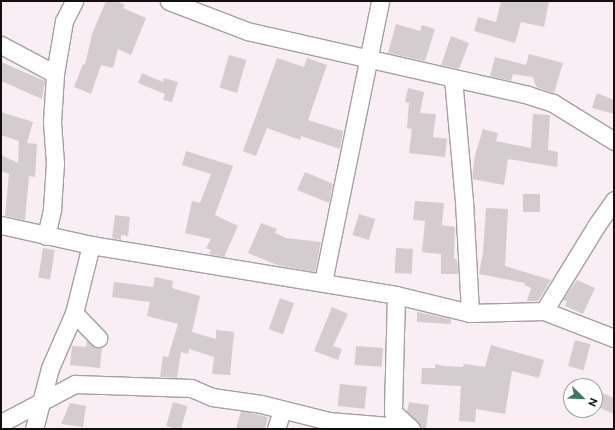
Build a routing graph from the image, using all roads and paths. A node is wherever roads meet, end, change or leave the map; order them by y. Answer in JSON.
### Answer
{"nodes":[{"id":1,"x":74,"y":1,"type":"edge"},
{"id":2,"x":169,"y":1,"type":"edge"},
{"id":3,"x":380,"y":1,"type":"edge"},
{"id":4,"x":1,"y":46,"type":"edge"},
{"id":5,"x":368,"y":57,"type":"junction"},
{"id":6,"x":55,"y":74,"type":"junction"},
{"id":7,"x":453,"y":78,"type":"junction"},
{"id":8,"x":614,"y":141,"type":"edge"},
{"id":9,"x":614,"y":200,"type":"edge"},
{"id":10,"x":1,"y":225,"type":"edge"},
{"id":11,"x":46,"y":236,"type":"junction"},
{"id":12,"x":91,"y":245,"type":"junction"},
{"id":13,"x":323,"y":282,"type":"junction"},
{"id":14,"x":396,"y":295,"type":"junction"},
{"id":15,"x":544,"y":311,"type":"junction"},
{"id":16,"x":74,"y":313,"type":"junction"},
{"id":17,"x":470,"y":313,"type":"junction"},
{"id":18,"x":98,"y":338,"type":"dead end"},
{"id":19,"x":614,"y":338,"type":"edge"},
{"id":20,"x":50,"y":368,"type":"junction"},
{"id":21,"x":75,"y":384,"type":"junction"},
{"id":22,"x":40,"y":404,"type":"junction"},
{"id":23,"x":282,"y":410,"type":"junction"},
{"id":24,"x":1,"y":423,"type":"edge"},
{"id":25,"x":405,"y":424,"type":"edge"},
{"id":26,"x":34,"y":429,"type":"edge"},
{"id":27,"x":276,"y":429,"type":"edge"}],
"edges":[{"from":1,"to":6,"type":"street"},
{"from":2,"to":5,"type":"street"},
{"from":3,"to":5,"type":"street"},
{"from":4,"to":6,"type":"street"},
{"from":5,"to":7,"type":"street"},
{"from":5,"to":13,"type":"street"},
{"from":6,"to":11,"type":"street"},
{"from":7,"to":8,"type":"street"},
{"from":7,"to":17,"type":"street"},
{"from":9,"to":15,"type":"street"},
{"from":10,"to":11,"type":"street"},
{"from":11,"to":12,"type":"street"},
{"from":12,"to":13,"type":"street"},
{"from":12,"to":16,"type":"street"},
{"from":13,"to":14,"type":"street"},
{"from":14,"to":17,"type":"street"},
{"from":14,"to":25,"type":"street"},
{"from":15,"to":17,"type":"street"},
{"from":15,"to":19,"type":"street"},
{"from":16,"to":18,"type":"street"},
{"from":16,"to":20,"type":"street"},
{"from":20,"to":21,"type":"street"},
{"from":20,"to":22,"type":"street"},
{"from":21,"to":22,"type":"street"},
{"from":21,"to":23,"type":"street"},
{"from":22,"to":24,"type":"street"},
{"from":22,"to":26,"type":"street"},
{"from":23,"to":25,"type":"street"},
{"from":23,"to":27,"type":"street"}]}
